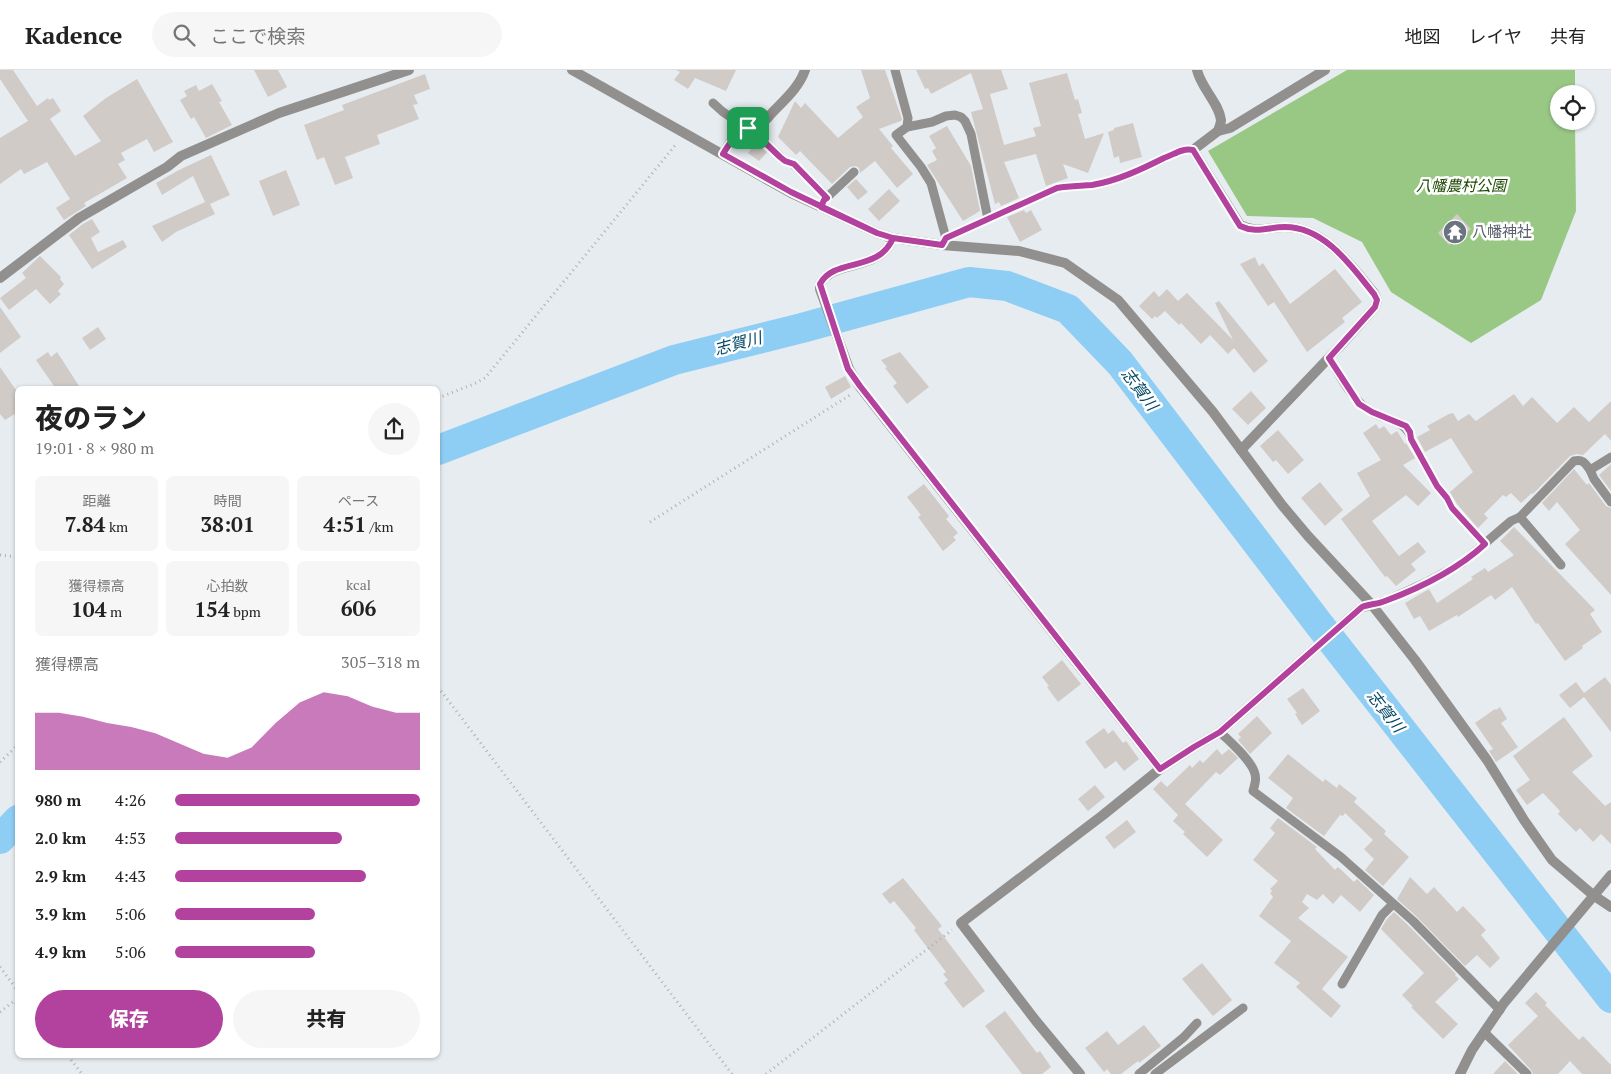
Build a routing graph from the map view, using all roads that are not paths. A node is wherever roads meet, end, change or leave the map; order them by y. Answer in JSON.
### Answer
{"nodes":[{"id":1,"x":409,"y":70,"type":"edge"},
{"id":2,"x":805,"y":70,"type":"edge"},
{"id":3,"x":895,"y":70,"type":"edge"},
{"id":4,"x":1197,"y":70,"type":"edge"},
{"id":5,"x":1325,"y":70,"type":"edge"},
{"id":6,"x":579,"y":71,"type":"edge"},
{"id":7,"x":713,"y":103,"type":"dead end"},
{"id":8,"x":907,"y":127,"type":"junction"},
{"id":9,"x":748,"y":128,"type":"junction"},
{"id":10,"x":1218,"y":131,"type":"junction"},
{"id":11,"x":1193,"y":150,"type":"junction"},
{"id":12,"x":723,"y":154,"type":"junction"},
{"id":13,"x":854,"y":172,"type":"dead end"},
{"id":14,"x":824,"y":202,"type":"junction"},
{"id":15,"x":988,"y":219,"type":"junction"},
{"id":16,"x":893,"y":238,"type":"junction"},
{"id":17,"x":944,"y":241,"type":"junction"},
{"id":18,"x":0,"y":278,"type":"edge"},
{"id":19,"x":1329,"y":358,"type":"junction"},
{"id":20,"x":1241,"y":450,"type":"junction"},
{"id":21,"x":1611,"y":457,"type":"edge"},
{"id":22,"x":1590,"y":470,"type":"junction"},
{"id":23,"x":1611,"y":502,"type":"edge"},
{"id":24,"x":1520,"y":517,"type":"junction"},
{"id":25,"x":1485,"y":544,"type":"junction"},
{"id":26,"x":1561,"y":565,"type":"dead end"},
{"id":27,"x":1367,"y":606,"type":"junction"},
{"id":28,"x":1220,"y":732,"type":"junction"},
{"id":29,"x":1160,"y":769,"type":"junction"},
{"id":30,"x":1611,"y":875,"type":"edge"},
{"id":31,"x":1593,"y":895,"type":"junction"},
{"id":32,"x":1394,"y":904,"type":"junction"},
{"id":33,"x":1611,"y":907,"type":"edge"},
{"id":34,"x":1342,"y":984,"type":"dead end"},
{"id":35,"x":1243,"y":1008,"type":"dead end"},
{"id":36,"x":1500,"y":1010,"type":"junction"},
{"id":37,"x":1197,"y":1023,"type":"dead end"},
{"id":38,"x":1484,"y":1032,"type":"junction"},
{"id":39,"x":1080,"y":1074,"type":"edge"},
{"id":40,"x":1138,"y":1074,"type":"edge"},
{"id":41,"x":1155,"y":1074,"type":"edge"},
{"id":42,"x":1460,"y":1074,"type":"edge"},
{"id":43,"x":1527,"y":1074,"type":"edge"}],
"edges":[{"from":1,"to":18,"type":"street"},
{"from":2,"to":9,"type":"street"},
{"from":3,"to":8,"type":"lane"},
{"from":4,"to":10,"type":"street"},
{"from":5,"to":10,"type":"street"},
{"from":6,"to":12,"type":"street"},
{"from":7,"to":9,"type":"lane"},
{"from":8,"to":15,"type":"lane"},
{"from":8,"to":17,"type":"lane"},
{"from":9,"to":12,"type":"street"},
{"from":9,"to":14,"type":"lane"},
{"from":10,"to":11,"type":"street"},
{"from":11,"to":15,"type":"lane"},
{"from":11,"to":19,"type":"street"},
{"from":12,"to":14,"type":"street"},
{"from":13,"to":14,"type":"lane"},
{"from":14,"to":16,"type":"street"},
{"from":15,"to":17,"type":"lane"},
{"from":16,"to":17,"type":"street"},
{"from":16,"to":29,"type":"street"},
{"from":17,"to":20,"type":"street"},
{"from":19,"to":20,"type":"street"},
{"from":19,"to":25,"type":"lane"},
{"from":20,"to":27,"type":"street"},
{"from":21,"to":22,"type":"lane"},
{"from":22,"to":23,"type":"lane"},
{"from":22,"to":24,"type":"lane"},
{"from":24,"to":25,"type":"lane"},
{"from":24,"to":26,"type":"lane"},
{"from":25,"to":27,"type":"lane"},
{"from":27,"to":28,"type":"street"},
{"from":27,"to":31,"type":"street"},
{"from":28,"to":29,"type":"street"},
{"from":28,"to":32,"type":"lane"},
{"from":29,"to":39,"type":"street"},
{"from":30,"to":31,"type":"street"},
{"from":31,"to":33,"type":"street"},
{"from":31,"to":36,"type":"street"},
{"from":32,"to":34,"type":"lane"},
{"from":32,"to":36,"type":"lane"},
{"from":35,"to":41,"type":"lane"},
{"from":36,"to":38,"type":"street"},
{"from":37,"to":40,"type":"lane"},
{"from":38,"to":42,"type":"street"},
{"from":38,"to":43,"type":"lane"}]}
